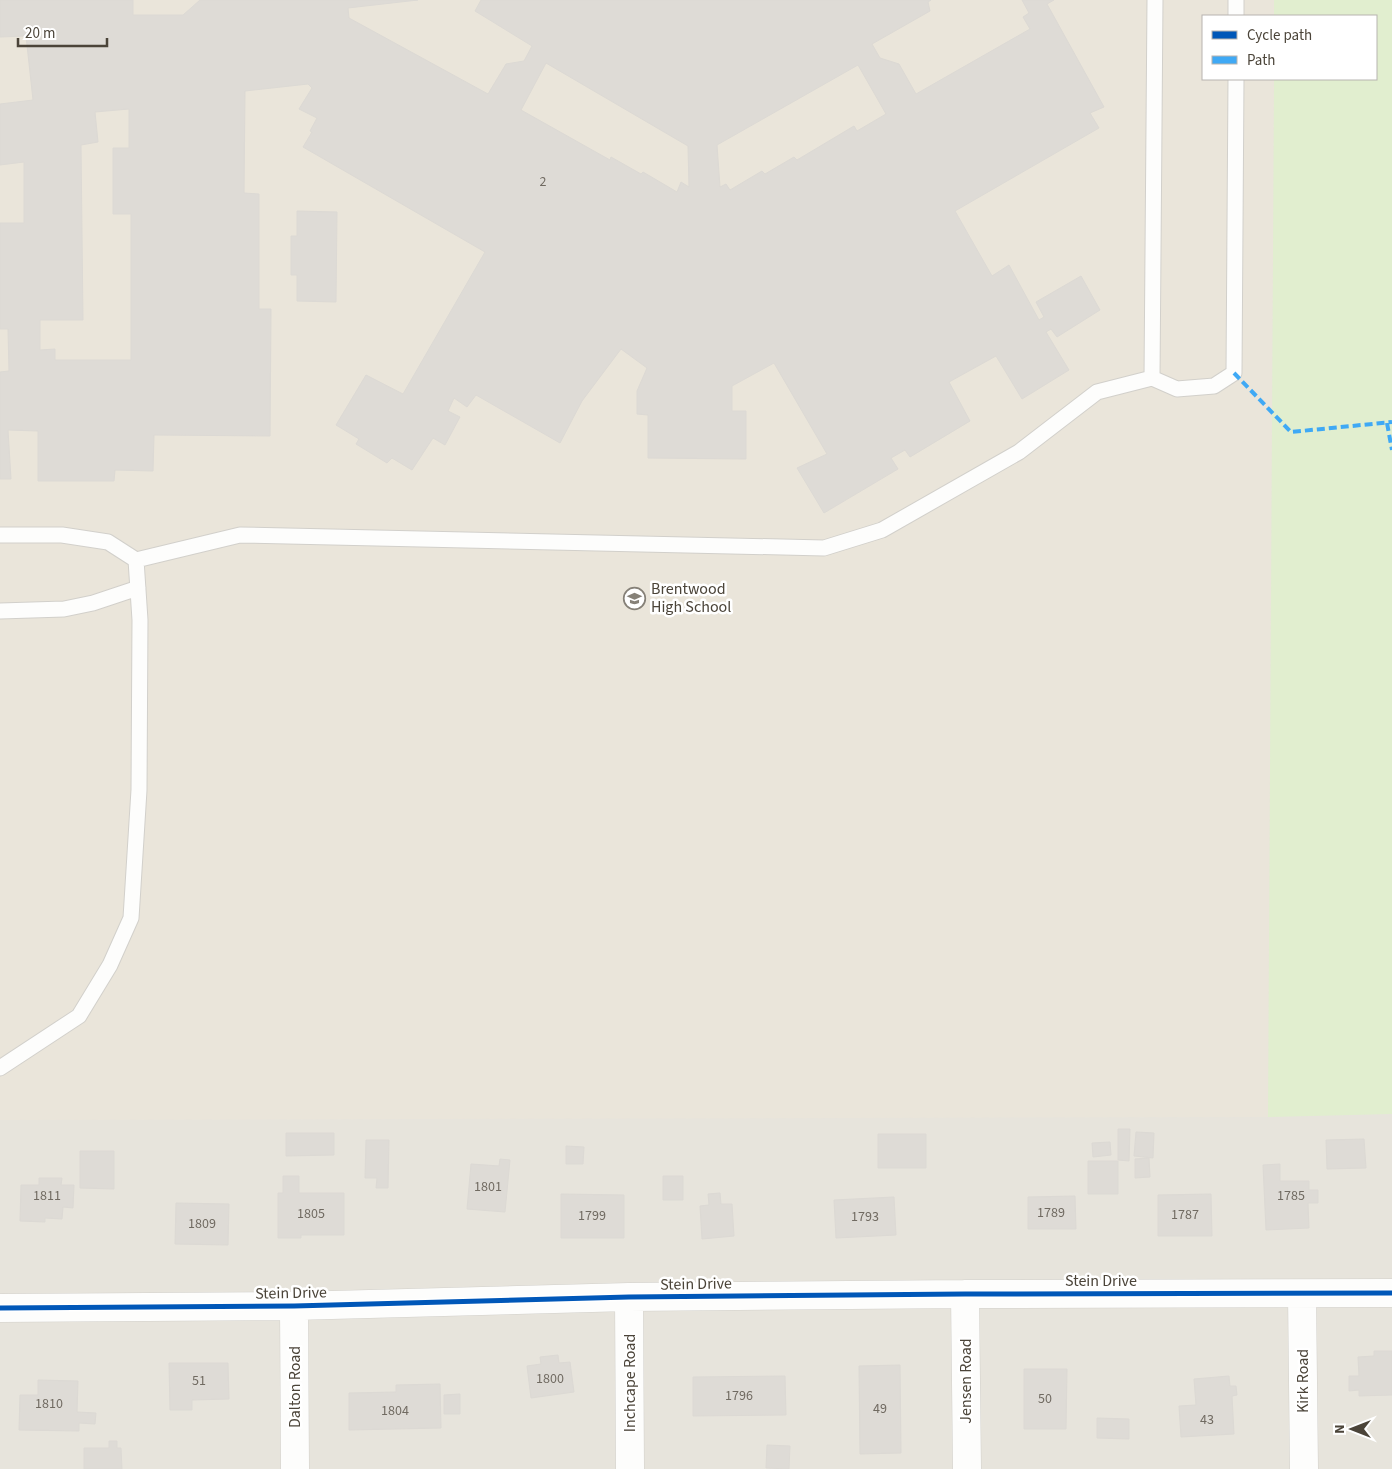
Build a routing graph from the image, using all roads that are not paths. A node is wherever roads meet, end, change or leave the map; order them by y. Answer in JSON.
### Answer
{"nodes":[{"id":1,"x":1154,"y":0,"type":"edge"},
{"id":2,"x":1236,"y":0,"type":"edge"},
{"id":3,"x":1236,"y":15,"type":"edge"},
{"id":4,"x":1236,"y":80,"type":"edge"},
{"id":5,"x":1152,"y":378,"type":"junction"},
{"id":6,"x":0,"y":535,"type":"edge"},
{"id":7,"x":136,"y":560,"type":"junction"},
{"id":8,"x":138,"y":588,"type":"junction"},
{"id":9,"x":0,"y":611,"type":"edge"},
{"id":10,"x":0,"y":1068,"type":"edge"},
{"id":11,"x":1392,"y":1293,"type":"edge"},
{"id":12,"x":965,"y":1294,"type":"junction"},
{"id":13,"x":1302,"y":1294,"type":"junction"},
{"id":14,"x":629,"y":1297,"type":"junction"},
{"id":15,"x":294,"y":1306,"type":"junction"},
{"id":16,"x":0,"y":1308,"type":"edge"},
{"id":17,"x":295,"y":1469,"type":"edge"},
{"id":18,"x":630,"y":1469,"type":"edge"},
{"id":19,"x":967,"y":1469,"type":"edge"},
{"id":20,"x":1304,"y":1469,"type":"edge"}],
"edges":[{"from":1,"to":5,"type":"lane"},
{"from":2,"to":3,"type":"lane"},
{"from":4,"to":5,"type":"lane"},
{"from":5,"to":7,"type":"lane"},
{"from":6,"to":7,"type":"lane"},
{"from":7,"to":8,"type":"lane"},
{"from":8,"to":9,"type":"lane"},
{"from":8,"to":10,"type":"lane"},
{"from":11,"to":13,"type":"street","name":"Stein Drive"},
{"from":12,"to":13,"type":"street","name":"Stein Drive"},
{"from":12,"to":14,"type":"street","name":"Stein Drive"},
{"from":12,"to":19,"type":"street","name":"Jensen Road"},
{"from":13,"to":20,"type":"street","name":"Kirk Road"},
{"from":14,"to":15,"type":"street","name":"Stein Drive"},
{"from":14,"to":18,"type":"street","name":"Inchcape Road"},
{"from":15,"to":16,"type":"street","name":"Stein Drive"},
{"from":15,"to":17,"type":"street","name":"Dalton Road"}]}
